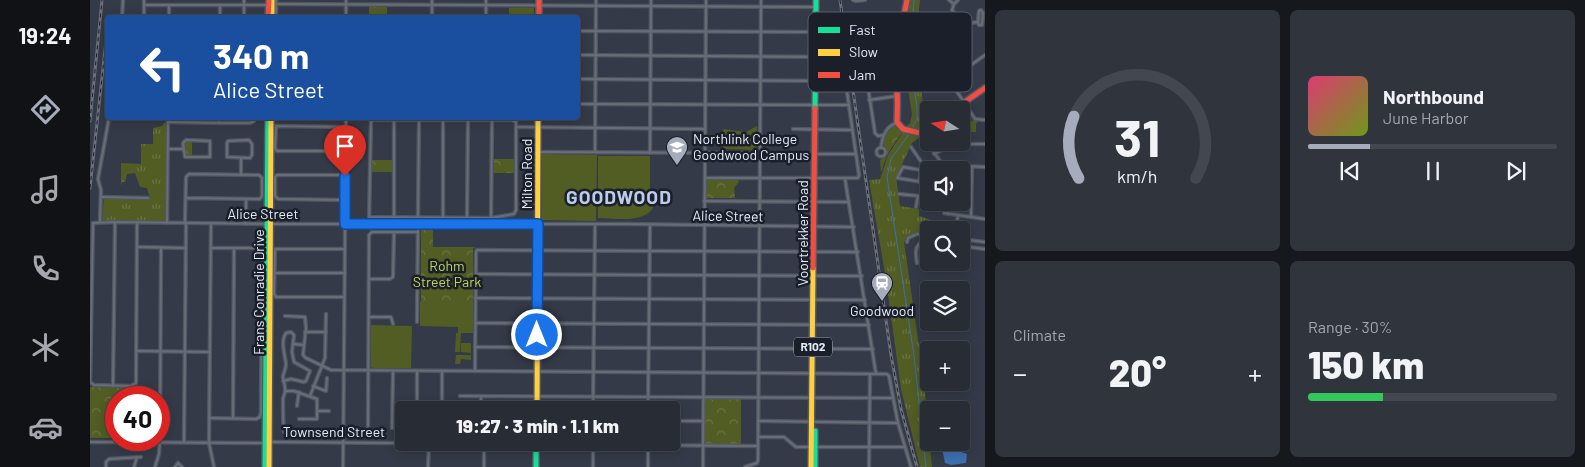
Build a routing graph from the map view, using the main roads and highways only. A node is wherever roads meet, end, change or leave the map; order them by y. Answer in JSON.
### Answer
{"nodes":[{"id":1,"x":272,"y":2,"type":"edge"},
{"id":2,"x":269,"y":15,"type":"edge"},
{"id":3,"x":274,"y":15,"type":"edge"},
{"id":4,"x":985,"y":88,"type":"edge"},
{"id":5,"x":816,"y":92,"type":"edge"},
{"id":6,"x":896,"y":92,"type":"edge"},
{"id":7,"x":966,"y":101,"type":"edge"},
{"id":8,"x":270,"y":120,"type":"edge"},
{"id":9,"x":538,"y":120,"type":"edge"},
{"id":10,"x":920,"y":132,"type":"edge"},
{"id":11,"x":537,"y":401,"type":"edge"},
{"id":12,"x":267,"y":442,"type":"junction"},
{"id":13,"x":536,"y":451,"type":"edge"},
{"id":14,"x":265,"y":467,"type":"edge"},
{"id":15,"x":269,"y":467,"type":"edge"},
{"id":16,"x":536,"y":467,"type":"edge"},
{"id":17,"x":813,"y":467,"type":"edge"}],
"edges":[{"from":1,"to":2,"type":"main road"},
{"from":1,"to":3,"type":"main road"},
{"from":4,"to":7,"type":"main road"},
{"from":5,"to":17,"type":"main road","name":"Voortrekker Road","number":"R102"},
{"from":6,"to":10,"type":"main road"},
{"from":8,"to":12,"type":"main road","name":"Frans Conradie Drive"},
{"from":9,"to":11,"type":"main road","name":"Milton Road"},
{"from":12,"to":14,"type":"main road","name":"Frans Conradie Drive"},
{"from":12,"to":15,"type":"main road","name":"Frans Conradie Drive"},
{"from":13,"to":16,"type":"main road"}]}
